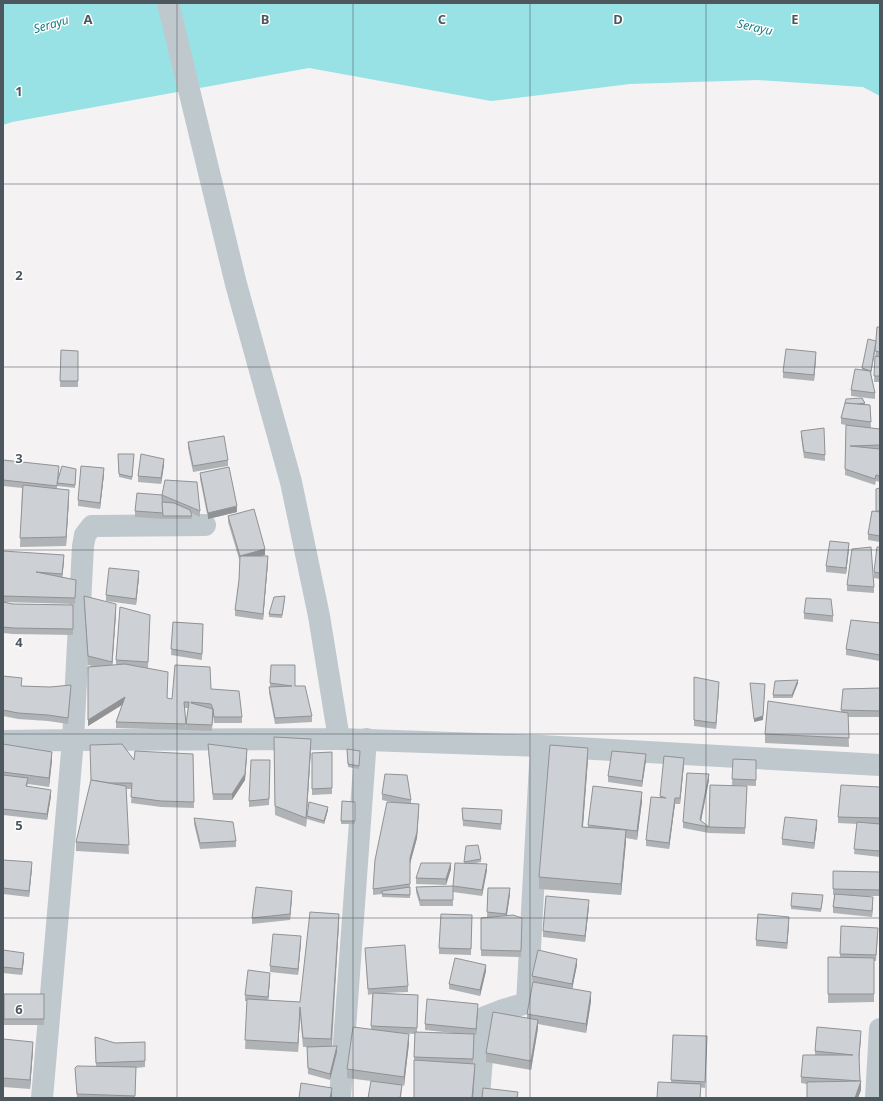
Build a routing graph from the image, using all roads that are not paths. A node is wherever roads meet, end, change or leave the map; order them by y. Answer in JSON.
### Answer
{"nodes":[{"id":1,"x":168,"y":3,"type":"edge"},
{"id":2,"x":205,"y":524,"type":"dead end"},
{"id":3,"x":339,"y":739,"type":"junction"},
{"id":4,"x":366,"y":739,"type":"junction"},
{"id":5,"x":73,"y":740,"type":"junction"},
{"id":6,"x":3,"y":741,"type":"edge"},
{"id":7,"x":540,"y":746,"type":"junction"},
{"id":8,"x":880,"y":765,"type":"edge"},
{"id":9,"x":880,"y":1029,"type":"edge"},
{"id":10,"x":880,"y":1037,"type":"edge"},
{"id":11,"x":42,"y":1098,"type":"edge"},
{"id":12,"x":340,"y":1098,"type":"edge"},
{"id":13,"x":479,"y":1098,"type":"edge"},
{"id":14,"x":876,"y":1098,"type":"edge"}],
"edges":[{"from":1,"to":3,"type":"street"},
{"from":2,"to":5,"type":"street"},
{"from":3,"to":4,"type":"street"},
{"from":3,"to":5,"type":"street"},
{"from":4,"to":7,"type":"street"},
{"from":4,"to":12,"type":"street"},
{"from":5,"to":6,"type":"street"},
{"from":5,"to":11,"type":"street"},
{"from":7,"to":8,"type":"street"},
{"from":7,"to":13,"type":"street"},
{"from":9,"to":10,"type":"street"},
{"from":10,"to":14,"type":"street"}]}
